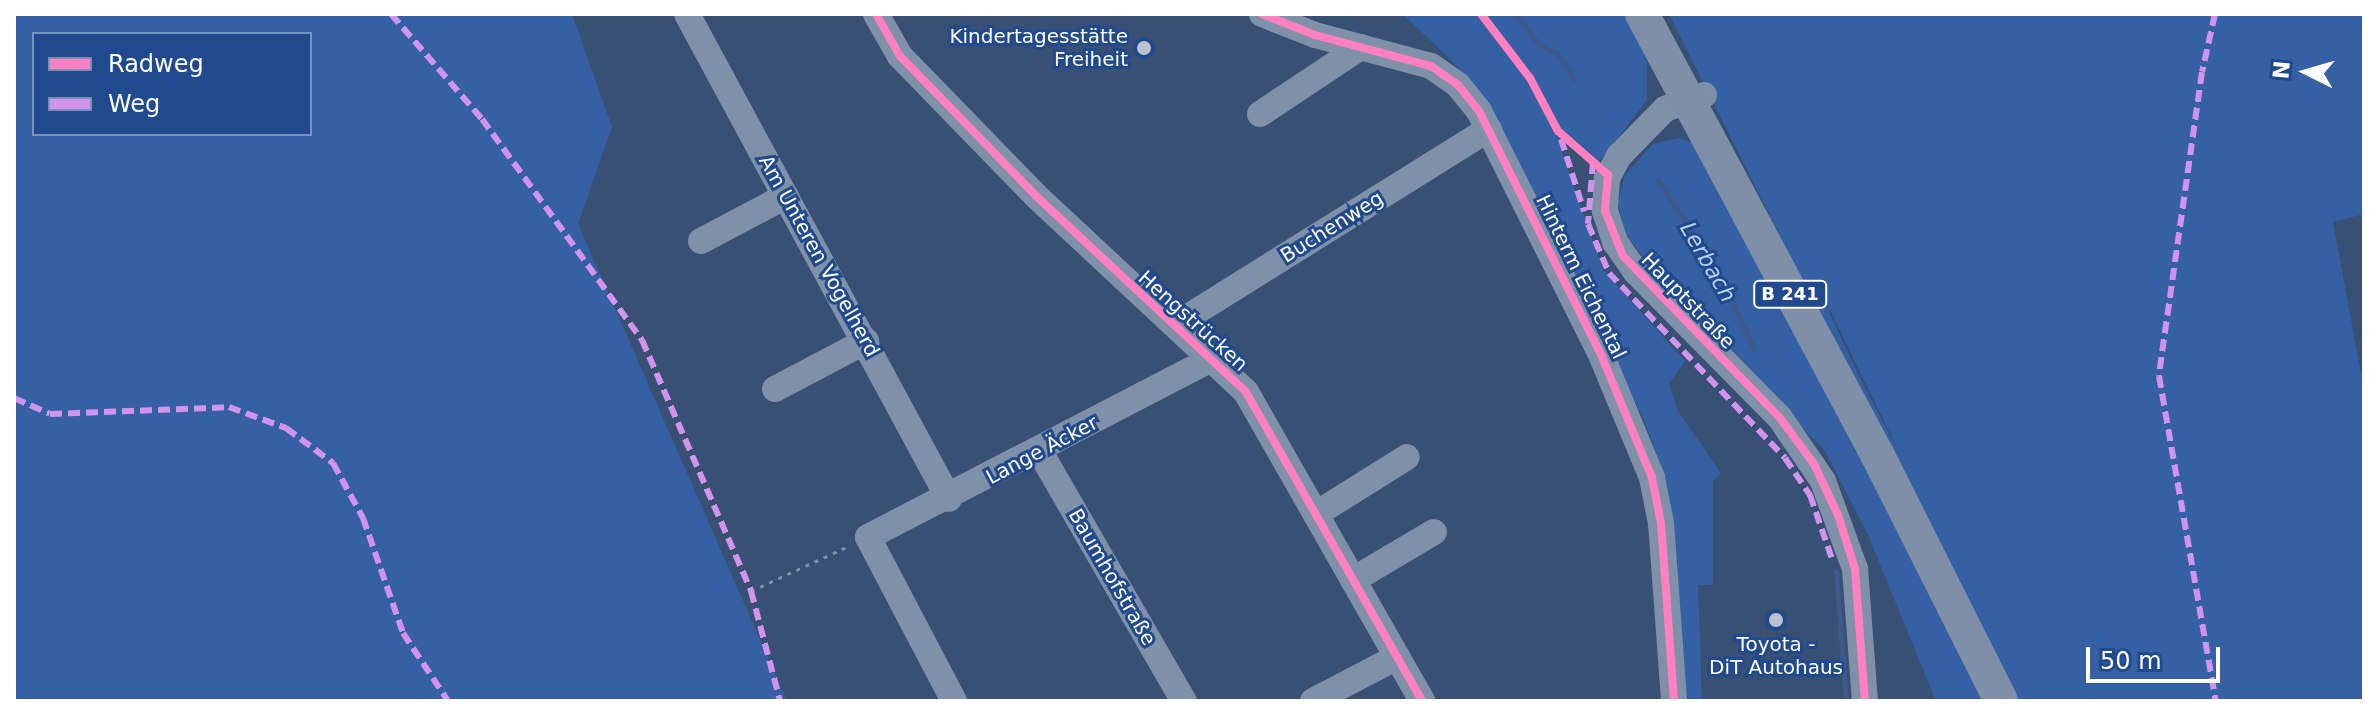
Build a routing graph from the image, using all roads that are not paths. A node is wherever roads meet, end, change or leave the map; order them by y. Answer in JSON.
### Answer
{"nodes":[{"id":1,"x":687,"y":14,"type":"edge"},
{"id":2,"x":876,"y":14,"type":"edge"},
{"id":3,"x":1262,"y":14,"type":"edge"},
{"id":4,"x":1642,"y":14,"type":"edge"},
{"id":5,"x":1661,"y":14,"type":"edge"},
{"id":6,"x":1361,"y":47,"type":"junction"},
{"id":7,"x":1695,"y":100,"type":"junction"},
{"id":8,"x":1260,"y":114,"type":"dead end"},
{"id":9,"x":1489,"y":129,"type":"junction"},
{"id":10,"x":786,"y":196,"type":"junction"},
{"id":11,"x":701,"y":241,"type":"dead end"},
{"id":12,"x":1175,"y":325,"type":"junction"},
{"id":13,"x":866,"y":341,"type":"junction"},
{"id":14,"x":1213,"y":358,"type":"junction"},
{"id":15,"x":775,"y":389,"type":"dead end"},
{"id":16,"x":1040,"y":452,"type":"junction"},
{"id":17,"x":1407,"y":457,"type":"dead end"},
{"id":18,"x":949,"y":499,"type":"junction"},
{"id":19,"x":1316,"y":514,"type":"junction"},
{"id":20,"x":1434,"y":532,"type":"dead end"},
{"id":21,"x":1353,"y":580,"type":"junction"},
{"id":22,"x":1397,"y":657,"type":"junction"},
{"id":23,"x":954,"y":701,"type":"edge"},
{"id":24,"x":1184,"y":701,"type":"edge"},
{"id":25,"x":1313,"y":701,"type":"edge"},
{"id":26,"x":1422,"y":701,"type":"edge"},
{"id":27,"x":1674,"y":701,"type":"edge"},
{"id":28,"x":1865,"y":701,"type":"edge"},
{"id":29,"x":2001,"y":701,"type":"edge"}],
"edges":[{"from":1,"to":10,"type":"street","name":"Am Unteren Vogelherd"},
{"from":2,"to":12,"type":"street","name":"Hengstrücken"},
{"from":3,"to":6,"type":"street","name":"Hinterm Eichental"},
{"from":4,"to":7,"type":"main road","number":"B 241"},
{"from":5,"to":7,"type":"main road","number":"B 241"},
{"from":6,"to":8,"type":"street"},
{"from":6,"to":9,"type":"street","name":"Hinterm Eichental"},
{"from":7,"to":28,"type":"street","name":"Hauptstraße"},
{"from":7,"to":29,"type":"main road","number":"B 241"},
{"from":9,"to":12,"type":"street","name":"Buchenweg"},
{"from":9,"to":27,"type":"street","name":"Hinterm Eichental"},
{"from":10,"to":11,"type":"street"},
{"from":10,"to":13,"type":"street","name":"Am Unteren Vogelherd"},
{"from":12,"to":14,"type":"street","name":"Hengstrücken"},
{"from":13,"to":15,"type":"street"},
{"from":13,"to":18,"type":"street","name":"Am Unteren Vogelherd"},
{"from":14,"to":16,"type":"street","name":"Lange Äcker"},
{"from":14,"to":19,"type":"street","name":"Hengstrücken"},
{"from":16,"to":18,"type":"street","name":"Lange Äcker"},
{"from":16,"to":24,"type":"street","name":"Baumhofstraße"},
{"from":17,"to":19,"type":"street"},
{"from":18,"to":23,"type":"street","name":"Lange Äcker"},
{"from":19,"to":21,"type":"street","name":"Hengstrücken"},
{"from":20,"to":21,"type":"street"},
{"from":21,"to":22,"type":"street","name":"Hengstrücken"},
{"from":22,"to":25,"type":"street"},
{"from":22,"to":26,"type":"street","name":"Hengstrücken"}]}
